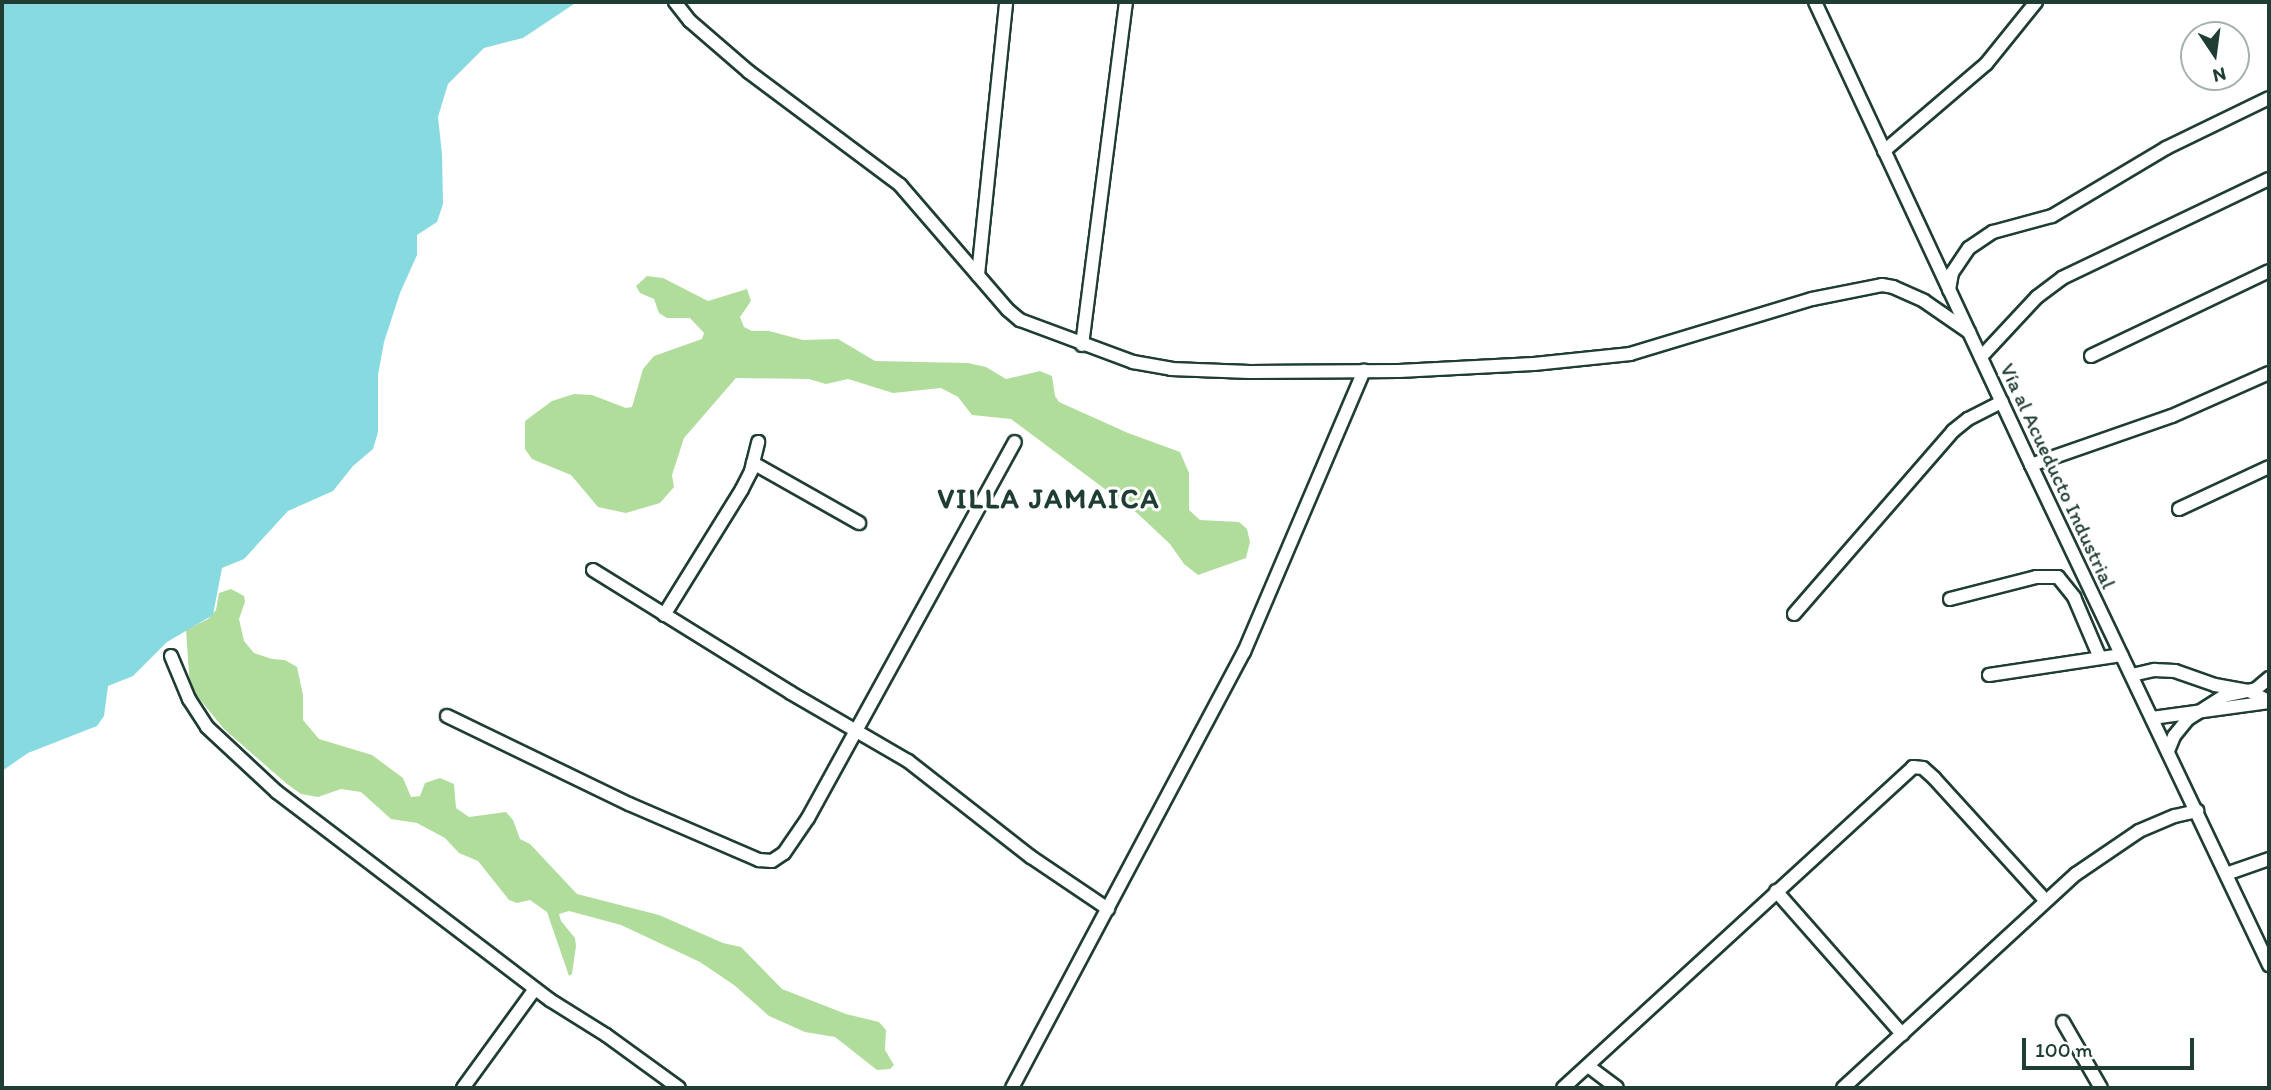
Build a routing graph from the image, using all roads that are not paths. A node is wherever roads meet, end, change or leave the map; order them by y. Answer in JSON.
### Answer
{"nodes":[{"id":1,"x":675,"y":2,"type":"edge"},
{"id":2,"x":1006,"y":2,"type":"edge"},
{"id":3,"x":1126,"y":2,"type":"edge"},
{"id":4,"x":1815,"y":2,"type":"edge"},
{"id":5,"x":2036,"y":2,"type":"edge"},
{"id":6,"x":2269,"y":97,"type":"edge"},
{"id":7,"x":1884,"y":151,"type":"junction"},
{"id":8,"x":2269,"y":179,"type":"edge"},
{"id":9,"x":2269,"y":271,"type":"edge"},
{"id":10,"x":978,"y":275,"type":"junction"},
{"id":11,"x":1949,"y":290,"type":"junction"},
{"id":12,"x":1969,"y":332,"type":"junction"},
{"id":13,"x":1082,"y":345,"type":"junction"},
{"id":14,"x":1981,"y":356,"type":"junction"},
{"id":15,"x":2091,"y":356,"type":"dead end"},
{"id":16,"x":1364,"y":371,"type":"junction"},
{"id":17,"x":2269,"y":373,"type":"edge"},
{"id":18,"x":2002,"y":402,"type":"junction"},
{"id":19,"x":758,"y":442,"type":"dead end"},
{"id":20,"x":1015,"y":442,"type":"dead end"},
{"id":21,"x":754,"y":463,"type":"junction"},
{"id":22,"x":2031,"y":465,"type":"junction"},
{"id":23,"x":2269,"y":467,"type":"edge"},
{"id":24,"x":2179,"y":509,"type":"dead end"},
{"id":25,"x":859,"y":523,"type":"dead end"},
{"id":26,"x":593,"y":570,"type":"dead end"},
{"id":27,"x":1950,"y":598,"type":"dead end"},
{"id":28,"x":1794,"y":614,"type":"dead end"},
{"id":29,"x":664,"y":615,"type":"junction"},
{"id":30,"x":2122,"y":655,"type":"junction"},
{"id":31,"x":171,"y":656,"type":"dead end"},
{"id":32,"x":2100,"y":658,"type":"junction"},
{"id":33,"x":1989,"y":675,"type":"dead end"},
{"id":34,"x":2132,"y":675,"type":"junction"},
{"id":35,"x":2269,"y":678,"type":"edge"},
{"id":36,"x":2249,"y":691,"type":"junction"},
{"id":37,"x":2269,"y":702,"type":"edge"},
{"id":38,"x":2202,"y":710,"type":"junction"},
{"id":39,"x":447,"y":716,"type":"dead end"},
{"id":40,"x":2152,"y":719,"type":"junction"},
{"id":41,"x":856,"y":729,"type":"junction"},
{"id":42,"x":2168,"y":751,"type":"junction"},
{"id":43,"x":2197,"y":811,"type":"junction"},
{"id":44,"x":2269,"y":859,"type":"edge"},
{"id":45,"x":2227,"y":874,"type":"junction"},
{"id":46,"x":1776,"y":891,"type":"junction"},
{"id":47,"x":2046,"y":901,"type":"junction"},
{"id":48,"x":1108,"y":909,"type":"junction"},
{"id":49,"x":2269,"y":965,"type":"edge"},
{"id":50,"x":535,"y":989,"type":"junction"},
{"id":51,"x":2063,"y":1022,"type":"dead end"},
{"id":52,"x":1902,"y":1034,"type":"junction"},
{"id":53,"x":1588,"y":1066,"type":"junction"},
{"id":54,"x":665,"y":1084,"type":"edge"},
{"id":55,"x":463,"y":1088,"type":"edge"},
{"id":56,"x":679,"y":1088,"type":"edge"},
{"id":57,"x":1012,"y":1088,"type":"edge"},
{"id":58,"x":1563,"y":1088,"type":"edge"},
{"id":59,"x":1617,"y":1088,"type":"edge"},
{"id":60,"x":1843,"y":1088,"type":"edge"},
{"id":61,"x":2101,"y":1088,"type":"edge"}],
"edges":[{"from":1,"to":10,"type":"street"},
{"from":2,"to":10,"type":"street"},
{"from":3,"to":13,"type":"street"},
{"from":4,"to":7,"type":"street","name":"Vía al Acueducto Industrial"},
{"from":5,"to":7,"type":"street"},
{"from":6,"to":11,"type":"street"},
{"from":7,"to":11,"type":"street","name":"Vía al Acueducto Industrial"},
{"from":8,"to":14,"type":"street"},
{"from":9,"to":15,"type":"street"},
{"from":10,"to":13,"type":"street"},
{"from":11,"to":12,"type":"street","name":"Vía al Acueducto Industrial"},
{"from":12,"to":14,"type":"street","name":"Vía al Acueducto Industrial"},
{"from":12,"to":16,"type":"street"},
{"from":13,"to":16,"type":"street"},
{"from":14,"to":18,"type":"street","name":"Vía al Acueducto Industrial"},
{"from":16,"to":48,"type":"street"},
{"from":17,"to":22,"type":"street"},
{"from":18,"to":22,"type":"street","name":"Vía al Acueducto Industrial"},
{"from":18,"to":28,"type":"street"},
{"from":19,"to":21,"type":"street"},
{"from":20,"to":41,"type":"street"},
{"from":21,"to":25,"type":"street"},
{"from":21,"to":29,"type":"street"},
{"from":22,"to":30,"type":"street","name":"Vía al Acueducto Industrial"},
{"from":23,"to":24,"type":"street"},
{"from":26,"to":29,"type":"street"},
{"from":27,"to":32,"type":"street"},
{"from":29,"to":41,"type":"street"},
{"from":30,"to":32,"type":"street"},
{"from":30,"to":34,"type":"street","name":"Vía al Acueducto Industrial"},
{"from":31,"to":50,"type":"street"},
{"from":32,"to":33,"type":"street"},
{"from":34,"to":36,"type":"street"},
{"from":34,"to":40,"type":"street","name":"Vía al Acueducto Industrial"},
{"from":35,"to":36,"type":"street"},
{"from":36,"to":37,"type":"street"},
{"from":36,"to":38,"type":"street"},
{"from":37,"to":38,"type":"street"},
{"from":38,"to":40,"type":"street"},
{"from":38,"to":42,"type":"street"},
{"from":39,"to":41,"type":"street"},
{"from":40,"to":42,"type":"street","name":"Vía al Acueducto Industrial"},
{"from":41,"to":48,"type":"street"},
{"from":42,"to":43,"type":"street","name":"Vía al Acueducto Industrial"},
{"from":43,"to":45,"type":"street","name":"Vía al Acueducto Industrial"},
{"from":43,"to":47,"type":"street"},
{"from":44,"to":45,"type":"street"},
{"from":45,"to":49,"type":"street","name":"Vía al Acueducto Industrial"},
{"from":46,"to":47,"type":"street"},
{"from":46,"to":52,"type":"street"},
{"from":46,"to":53,"type":"street"},
{"from":47,"to":52,"type":"street"},
{"from":48,"to":57,"type":"street"},
{"from":50,"to":54,"type":"street"},
{"from":50,"to":55,"type":"street"},
{"from":51,"to":61,"type":"street"},
{"from":52,"to":60,"type":"street"},
{"from":53,"to":58,"type":"street"},
{"from":53,"to":59,"type":"street"},
{"from":54,"to":56,"type":"street"}]}
